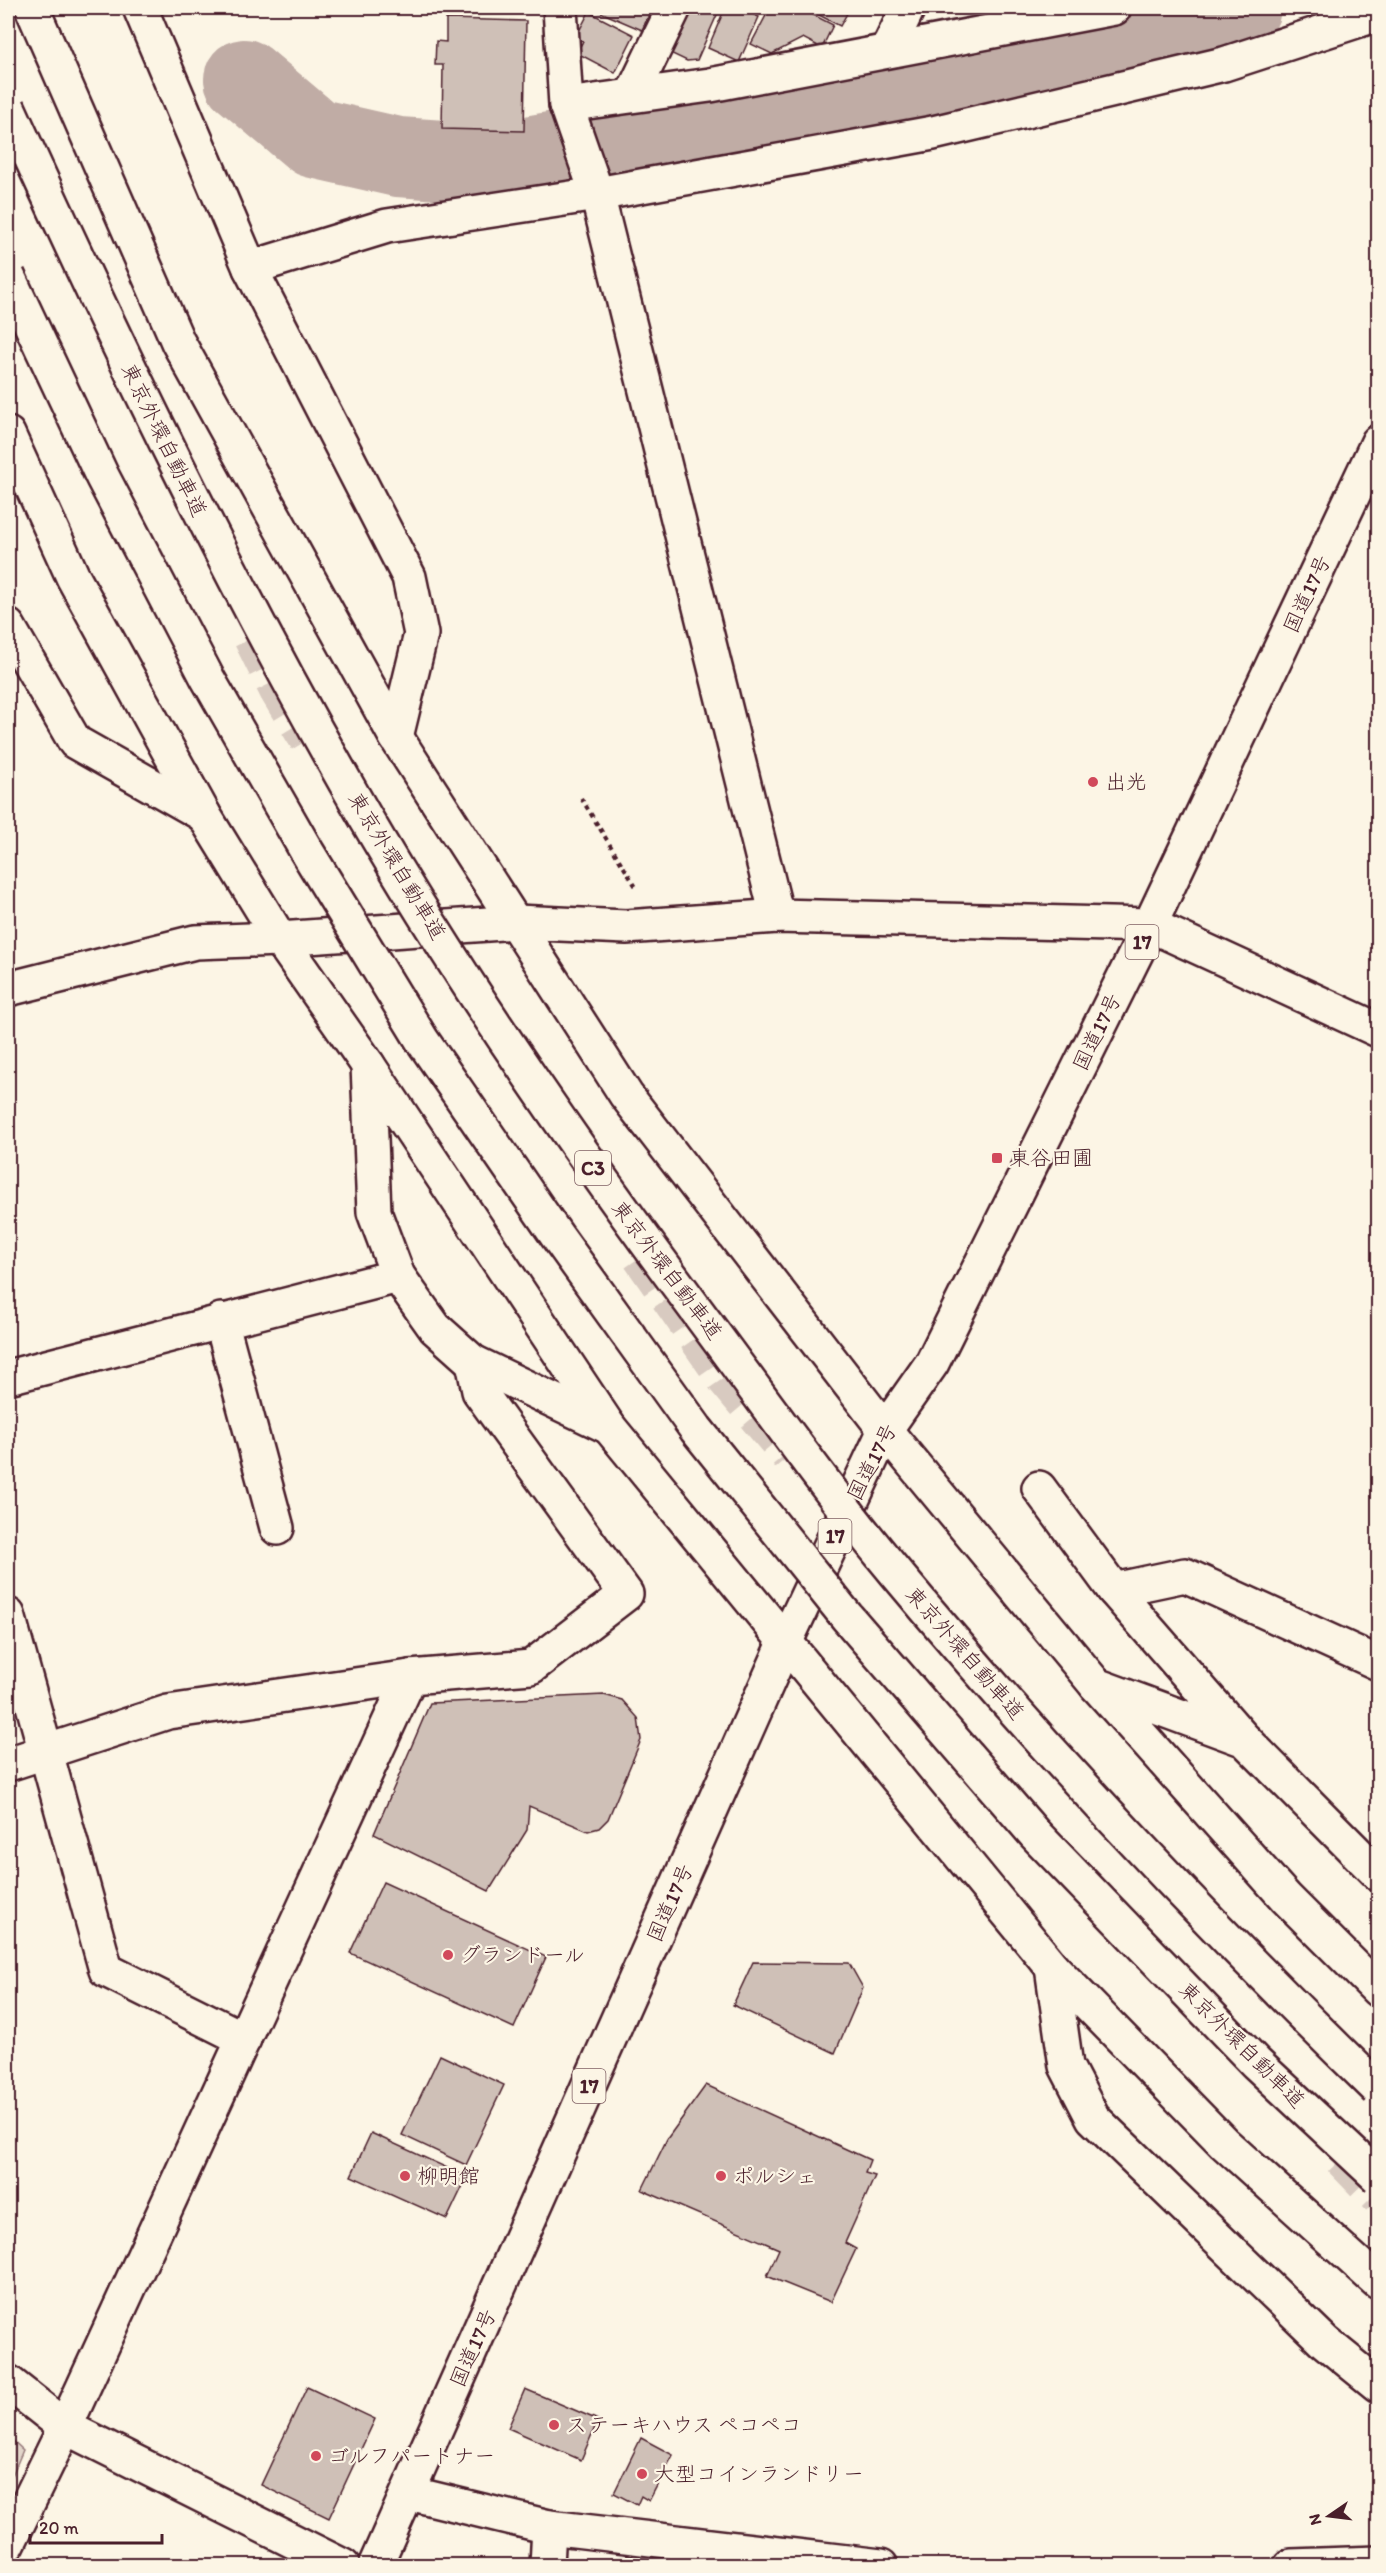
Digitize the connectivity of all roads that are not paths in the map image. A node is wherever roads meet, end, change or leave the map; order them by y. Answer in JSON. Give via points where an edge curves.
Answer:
{"nodes":[{"id":1,"x":32,"y":8,"type":"edge"},
{"id":2,"x":140,"y":8,"type":"edge"},
{"id":3,"x":560,"y":8,"type":"edge"},
{"id":4,"x":674,"y":8,"type":"edge"},
{"id":5,"x":908,"y":8,"type":"edge"},
{"id":6,"x":1114,"y":8,"type":"edge"},
{"id":7,"x":1378,"y":14,"type":"edge"},
{"id":8,"x":888,"y":49,"type":"junction"},
{"id":9,"x":632,"y":95,"type":"junction"},
{"id":10,"x":566,"y":105,"type":"junction"},
{"id":11,"x":8,"y":107,"type":"edge"},
{"id":12,"x":597,"y":194,"type":"junction"},
{"id":13,"x":250,"y":268,"type":"junction"},
{"id":14,"x":8,"y":276,"type":"edge"},
{"id":15,"x":8,"y":434,"type":"edge"},
{"id":16,"x":1378,"y":442,"type":"edge"},
{"id":17,"x":8,"y":626,"type":"edge"},
{"id":18,"x":396,"y":737,"type":"junction"},
{"id":19,"x":204,"y":815,"type":"junction"},
{"id":20,"x":777,"y":916,"type":"junction"},
{"id":21,"x":516,"y":922,"type":"junction"},
{"id":22,"x":1150,"y":925,"type":"junction"},
{"id":23,"x":280,"y":939,"type":"junction"},
{"id":24,"x":8,"y":989,"type":"edge"},
{"id":25,"x":1378,"y":1030,"type":"edge"},
{"id":26,"x":368,"y":1065,"type":"junction"},
{"id":27,"x":398,"y":1276,"type":"junction"},
{"id":28,"x":221,"y":1320,"type":"junction"},
{"id":29,"x":473,"y":1362,"type":"junction"},
{"id":30,"x":8,"y":1377,"type":"edge"},
{"id":31,"x":609,"y":1427,"type":"junction"},
{"id":32,"x":885,"y":1430,"type":"junction"},
{"id":33,"x":1039,"y":1488,"type":"dead end"},
{"id":34,"x":277,"y":1528,"type":"dead end"},
{"id":35,"x":1114,"y":1590,"type":"junction"},
{"id":36,"x":8,"y":1615,"type":"edge"},
{"id":37,"x":785,"y":1643,"type":"junction"},
{"id":38,"x":1378,"y":1663,"type":"edge"},
{"id":39,"x":410,"y":1677,"type":"junction"},
{"id":40,"x":1096,"y":1684,"type":"junction"},
{"id":41,"x":1245,"y":1740,"type":"junction"},
{"id":42,"x":45,"y":1752,"type":"junction"},
{"id":43,"x":8,"y":1764,"type":"edge"},
{"id":44,"x":1378,"y":1874,"type":"edge"},
{"id":45,"x":1052,"y":1967,"type":"junction"},
{"id":46,"x":1378,"y":1990,"type":"edge"},
{"id":47,"x":244,"y":2039,"type":"junction"},
{"id":48,"x":1378,"y":2089,"type":"edge"},
{"id":49,"x":1378,"y":2177,"type":"edge"},
{"id":50,"x":1378,"y":2282,"type":"edge"},
{"id":51,"x":8,"y":2382,"type":"edge"},
{"id":52,"x":1378,"y":2386,"type":"edge"},
{"id":53,"x":65,"y":2427,"type":"junction"},
{"id":54,"x":409,"y":2493,"type":"junction"},
{"id":55,"x":549,"y":2527,"type":"junction"},
{"id":56,"x":8,"y":2544,"type":"edge"},
{"id":57,"x":1378,"y":2564,"type":"edge"},
{"id":58,"x":343,"y":2565,"type":"edge"},
{"id":59,"x":375,"y":2565,"type":"edge"},
{"id":60,"x":547,"y":2565,"type":"edge"},
{"id":61,"x":881,"y":2565,"type":"edge"},
{"id":62,"x":1291,"y":2565,"type":"edge"}],
"edges":[{"from":1,"to":18,"type":"main road","via":[[178,342]]},
{"from":2,"to":13,"type":"main road"},
{"from":3,"to":10,"type":"main road"},
{"from":4,"to":9,"type":"main road"},
{"from":5,"to":8,"type":"main road"},
{"from":6,"to":8,"type":"main road"},
{"from":7,"to":12,"type":"main road","via":[[1224,64],[933,133]]},
{"from":8,"to":9,"type":"main road"},
{"from":9,"to":10,"type":"main road"},
{"from":10,"to":12,"type":"main road"},
{"from":11,"to":48,"type":"main road","name":"東京外環自動車道","number":"C3","bridge":true,"via":[[164,444],[270,646],[366,819],[478,999],[611,1195],[908,1587],[1079,1786]]},
{"from":12,"to":13,"type":"main road","via":[[387,226]]},
{"from":12,"to":20,"type":"main road"},
{"from":13,"to":18,"type":"main road","via":[[409,577],[421,634]]},
{"from":14,"to":49,"type":"main road","name":"東京外環自動車道","bridge":true,"via":[[102,476],[208,679],[306,850],[422,1040],[696,1429],[847,1617],[1034,1833],[1256,2063]]},
{"from":15,"to":19,"type":"main road","via":[[73,577]]},
{"from":16,"to":22,"type":"main road","name":"国道17号","number":"17"},
{"from":17,"to":19,"type":"main road","via":[[75,742]]},
{"from":18,"to":21,"type":"main road"},
{"from":19,"to":23,"type":"main road"},
{"from":20,"to":21,"type":"main road","via":[[626,927]]},
{"from":20,"to":22,"type":"main road"},
{"from":21,"to":23,"type":"main road"},
{"from":21,"to":32,"type":"main road","via":[[626,1095]]},
{"from":22,"to":25,"type":"main road"},
{"from":22,"to":32,"type":"main road","name":"国道17号","number":"17","via":[[932,1363]]},
{"from":23,"to":24,"type":"main road","via":[[195,942]]},
{"from":23,"to":26,"type":"main road"},
{"from":26,"to":27,"type":"main road","via":[[374,1212]]},
{"from":26,"to":31,"type":"main road"},
{"from":27,"to":28,"type":"main road"},
{"from":27,"to":29,"type":"main road","via":[[435,1328]]},
{"from":28,"to":30,"type":"main road"},
{"from":28,"to":34,"type":"main road"},
{"from":29,"to":31,"type":"main road"},
{"from":29,"to":39,"type":"main road","via":[[479,1391],[626,1594],[531,1667]]},
{"from":31,"to":37,"type":"main road"},
{"from":32,"to":37,"type":"main road","name":"国道17号","number":"17"},
{"from":32,"to":40,"type":"main road"},
{"from":33,"to":35,"type":"main road"},
{"from":35,"to":38,"type":"main road","via":[[1185,1575]]},
{"from":35,"to":41,"type":"main road"},
{"from":36,"to":42,"type":"main road"},
{"from":37,"to":45,"type":"main road"},
{"from":37,"to":54,"type":"main road","name":"国道17号","number":"17"},
{"from":39,"to":42,"type":"main road","via":[[168,1712]]},
{"from":39,"to":47,"type":"main road"},
{"from":40,"to":41,"type":"main road"},
{"from":40,"to":46,"type":"main road","via":[[1286,1898]]},
{"from":41,"to":44,"type":"main road"},
{"from":42,"to":43,"type":"main road"},
{"from":42,"to":47,"type":"main road","via":[[106,1970]]},
{"from":45,"to":50,"type":"main road","via":[[1224,2143]]},
{"from":45,"to":52,"type":"main road","via":[[1066,2066],[1093,2118],[1325,2342]]},
{"from":47,"to":53,"type":"main road"},
{"from":51,"to":53,"type":"main road"},
{"from":53,"to":56,"type":"main road"},
{"from":53,"to":58,"type":"main road"},
{"from":54,"to":55,"type":"main road"},
{"from":54,"to":59,"type":"main road","name":"国道17号","number":"17"},
{"from":55,"to":60,"type":"main road"},
{"from":55,"to":61,"type":"main road"},
{"from":57,"to":62,"type":"main road"}]}
